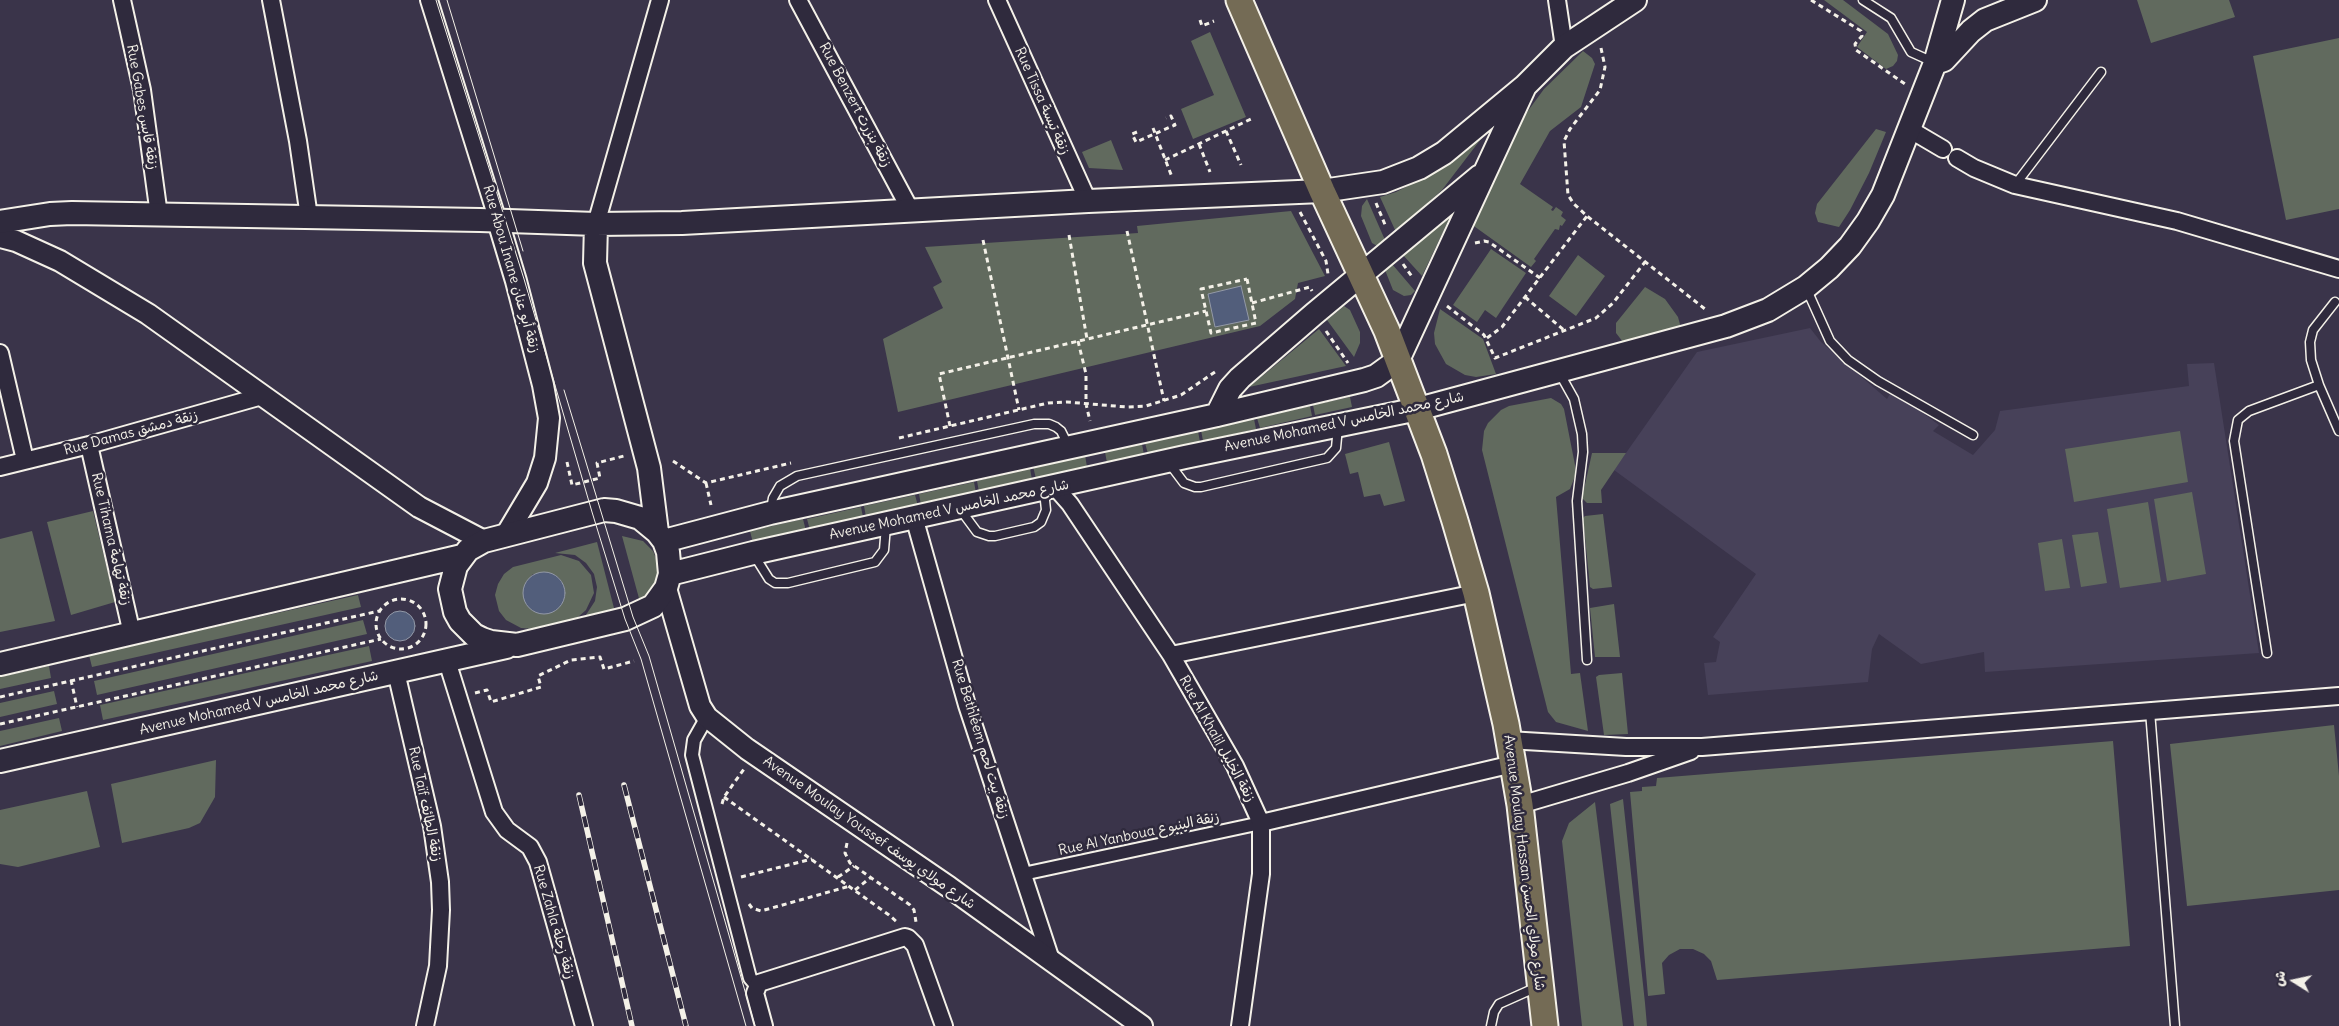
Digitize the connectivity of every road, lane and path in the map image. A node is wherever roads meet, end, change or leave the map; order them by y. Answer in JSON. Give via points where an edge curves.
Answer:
{"nodes":[{"id":1,"x":122,"y":0,"type":"edge"},
{"id":2,"x":270,"y":0,"type":"edge"},
{"id":3,"x":428,"y":0,"type":"edge"},
{"id":4,"x":660,"y":0,"type":"edge"},
{"id":5,"x":798,"y":0,"type":"edge"},
{"id":6,"x":997,"y":0,"type":"edge"},
{"id":7,"x":1238,"y":0,"type":"edge"},
{"id":8,"x":1557,"y":0,"type":"edge"},
{"id":9,"x":1635,"y":0,"type":"edge"},
{"id":10,"x":1811,"y":0,"type":"edge"},
{"id":11,"x":1863,"y":0,"type":"edge"},
{"id":12,"x":1953,"y":0,"type":"edge"},
{"id":13,"x":2035,"y":0,"type":"edge"},
{"id":14,"x":1200,"y":20,"type":"dead end"},
{"id":15,"x":1214,"y":20,"type":"dead end"},
{"id":16,"x":1595,"y":26,"type":"junction"},
{"id":17,"x":1564,"y":47,"type":"junction"},
{"id":18,"x":1935,"y":63,"type":"junction"},
{"id":19,"x":2101,"y":72,"type":"dead end"},
{"id":20,"x":1525,"y":86,"type":"junction"},
{"id":21,"x":1925,"y":90,"type":"junction"},
{"id":22,"x":1166,"y":118,"type":"dead end"},
{"id":23,"x":1252,"y":119,"type":"dead end"},
{"id":24,"x":1153,"y":128,"type":"dead end"},
{"id":25,"x":1909,"y":129,"type":"junction"},
{"id":26,"x":1137,"y":132,"type":"dead end"},
{"id":27,"x":1226,"y":132,"type":"junction"},
{"id":28,"x":1155,"y":134,"type":"junction"},
{"id":29,"x":1199,"y":144,"type":"junction"},
{"id":30,"x":1166,"y":160,"type":"junction"},
{"id":31,"x":1241,"y":165,"type":"dead end"},
{"id":32,"x":1210,"y":172,"type":"dead end"},
{"id":33,"x":1485,"y":172,"type":"junction"},
{"id":34,"x":1172,"y":177,"type":"dead end"},
{"id":35,"x":2015,"y":185,"type":"junction"},
{"id":36,"x":1322,"y":191,"type":"junction"},
{"id":37,"x":1375,"y":200,"type":"dead end"},
{"id":38,"x":1088,"y":201,"type":"junction"},
{"id":39,"x":1298,"y":210,"type":"dead end"},
{"id":40,"x":911,"y":211,"type":"junction"},
{"id":41,"x":159,"y":215,"type":"junction"},
{"id":42,"x":1587,"y":216,"type":"junction"},
{"id":43,"x":309,"y":217,"type":"junction"},
{"id":44,"x":498,"y":221,"type":"junction"},
{"id":45,"x":0,"y":222,"type":"edge"},
{"id":46,"x":596,"y":224,"type":"junction"},
{"id":47,"x":1127,"y":231,"type":"dead end"},
{"id":48,"x":1388,"y":231,"type":"dead end"},
{"id":49,"x":1069,"y":234,"type":"dead end"},
{"id":50,"x":0,"y":237,"type":"edge"},
{"id":51,"x":983,"y":240,"type":"dead end"},
{"id":52,"x":1471,"y":246,"type":"dead end"},
{"id":53,"x":1400,"y":260,"type":"dead end"},
{"id":54,"x":1645,"y":262,"type":"junction"},
{"id":55,"x":2339,"y":269,"type":"edge"},
{"id":56,"x":1362,"y":274,"type":"junction"},
{"id":57,"x":1328,"y":276,"type":"dead end"},
{"id":58,"x":1540,"y":278,"type":"junction"},
{"id":59,"x":1418,"y":284,"type":"dead end"},
{"id":60,"x":1806,"y":287,"type":"junction"},
{"id":61,"x":1320,"y":289,"type":"dead end"},
{"id":62,"x":1313,"y":294,"type":"junction"},
{"id":63,"x":1309,"y":297,"type":"dead end"},
{"id":64,"x":1525,"y":297,"type":"junction"},
{"id":65,"x":1450,"y":298,"type":"dead end"},
{"id":66,"x":2335,"y":302,"type":"dead end"},
{"id":67,"x":1252,"y":303,"type":"junction"},
{"id":68,"x":1206,"y":311,"type":"junction"},
{"id":69,"x":1148,"y":325,"type":"junction"},
{"id":70,"x":1323,"y":326,"type":"dead end"},
{"id":71,"x":1726,"y":326,"type":"junction"},
{"id":72,"x":1565,"y":331,"type":"junction"},
{"id":73,"x":1487,"y":338,"type":"junction"},
{"id":74,"x":1087,"y":339,"type":"junction"},
{"id":75,"x":1078,"y":341,"type":"junction"},
{"id":76,"x":0,"y":353,"type":"edge"},
{"id":77,"x":1008,"y":358,"type":"junction"},
{"id":78,"x":1398,"y":360,"type":"junction"},
{"id":79,"x":1348,"y":363,"type":"dead end"},
{"id":80,"x":1219,"y":369,"type":"dead end"},
{"id":81,"x":1558,"y":370,"type":"junction"},
{"id":82,"x":2319,"y":385,"type":"junction"},
{"id":83,"x":262,"y":396,"type":"junction"},
{"id":84,"x":1164,"y":401,"type":"junction"},
{"id":85,"x":1086,"y":404,"type":"junction"},
{"id":86,"x":1418,"y":409,"type":"junction"},
{"id":87,"x":1019,"y":410,"type":"junction"},
{"id":88,"x":1217,"y":415,"type":"junction"},
{"id":89,"x":1091,"y":424,"type":"dead end"},
{"id":90,"x":950,"y":426,"type":"junction"},
{"id":91,"x":1338,"y":426,"type":"junction"},
{"id":92,"x":2339,"y":431,"type":"edge"},
{"id":93,"x":1973,"y":435,"type":"dead end"},
{"id":94,"x":894,"y":439,"type":"dead end"},
{"id":95,"x":89,"y":445,"type":"junction"},
{"id":96,"x":1068,"y":447,"type":"junction"},
{"id":97,"x":629,"y":455,"type":"dead end"},
{"id":98,"x":25,"y":460,"type":"junction"},
{"id":99,"x":673,"y":461,"type":"dead end"},
{"id":100,"x":800,"y":461,"type":"dead end"},
{"id":101,"x":1168,"y":461,"type":"junction"},
{"id":102,"x":567,"y":462,"type":"dead end"},
{"id":103,"x":0,"y":466,"type":"edge"},
{"id":104,"x":706,"y":483,"type":"junction"},
{"id":105,"x":1050,"y":488,"type":"junction"},
{"id":106,"x":711,"y":506,"type":"dead end"},
{"id":107,"x":959,"y":507,"type":"junction"},
{"id":108,"x":770,"y":513,"type":"junction"},
{"id":109,"x":914,"y":517,"type":"junction"},
{"id":110,"x":886,"y":523,"type":"junction"},
{"id":111,"x":506,"y":535,"type":"junction"},
{"id":112,"x":661,"y":536,"type":"junction"},
{"id":113,"x":484,"y":541,"type":"junction"},
{"id":114,"x":753,"y":553,"type":"junction"},
{"id":115,"x":462,"y":556,"type":"junction"},
{"id":116,"x":668,"y":581,"type":"junction"},
{"id":117,"x":1476,"y":593,"type":"junction"},
{"id":118,"x":379,"y":612,"type":"junction"},
{"id":119,"x":132,"y":634,"type":"junction"},
{"id":120,"x":381,"y":639,"type":"junction"},
{"id":121,"x":517,"y":645,"type":"junction"},
{"id":122,"x":2267,"y":653,"type":"dead end"},
{"id":123,"x":1171,"y":655,"type":"junction"},
{"id":124,"x":447,"y":660,"type":"junction"},
{"id":125,"x":1587,"y":660,"type":"dead end"},
{"id":126,"x":634,"y":661,"type":"dead end"},
{"id":127,"x":0,"y":664,"type":"edge"},
{"id":128,"x":396,"y":672,"type":"junction"},
{"id":129,"x":71,"y":680,"type":"junction"},
{"id":130,"x":472,"y":694,"type":"dead end"},
{"id":131,"x":0,"y":696,"type":"edge"},
{"id":132,"x":2339,"y":696,"type":"edge"},
{"id":133,"x":77,"y":707,"type":"junction"},
{"id":134,"x":2150,"y":711,"type":"junction"},
{"id":135,"x":707,"y":718,"type":"junction"},
{"id":136,"x":0,"y":724,"type":"edge"},
{"id":137,"x":1508,"y":740,"type":"junction"},
{"id":138,"x":1702,"y":747,"type":"junction"},
{"id":139,"x":0,"y":761,"type":"edge"},
{"id":140,"x":1512,"y":764,"type":"junction"},
{"id":141,"x":744,"y":769,"type":"dead end"},
{"id":142,"x":724,"y":797,"type":"junction"},
{"id":143,"x":1520,"y":805,"type":"junction"},
{"id":144,"x":722,"y":808,"type":"dead end"},
{"id":145,"x":1262,"y":822,"type":"junction"},
{"id":146,"x":847,"y":843,"type":"dead end"},
{"id":147,"x":812,"y":859,"type":"junction"},
{"id":148,"x":854,"y":866,"type":"junction"},
{"id":149,"x":738,"y":868,"type":"dead end"},
{"id":150,"x":1023,"y":874,"type":"junction"},
{"id":151,"x":741,"y":877,"type":"junction"},
{"id":152,"x":837,"y":877,"type":"junction"},
{"id":153,"x":870,"y":878,"type":"junction"},
{"id":154,"x":743,"y":886,"type":"dead end"},
{"id":155,"x":850,"y":886,"type":"junction"},
{"id":156,"x":855,"y":890,"type":"junction"},
{"id":157,"x":746,"y":895,"type":"dead end"},
{"id":158,"x":910,"y":941,"type":"junction"},
{"id":159,"x":1051,"y":960,"type":"junction"},
{"id":160,"x":756,"y":985,"type":"junction"},
{"id":161,"x":1541,"y":985,"type":"junction"},
{"id":162,"x":425,"y":1026,"type":"edge"},
{"id":163,"x":584,"y":1026,"type":"edge"},
{"id":164,"x":764,"y":1026,"type":"edge"},
{"id":165,"x":944,"y":1026,"type":"edge"},
{"id":166,"x":1142,"y":1026,"type":"edge"},
{"id":167,"x":1240,"y":1026,"type":"edge"},
{"id":168,"x":1491,"y":1026,"type":"edge"},
{"id":169,"x":1545,"y":1026,"type":"edge"},
{"id":170,"x":2175,"y":1026,"type":"edge"}],
"edges":[{"from":1,"to":41,"type":"street","name":"Rue Gabes زنقة قابس","via":[[142,90]]},
{"from":2,"to":43,"type":"street","via":[[298,141]]},
{"from":3,"to":44,"type":"street","name":"Rue Abou Inane زنقة أبو عنان"},
{"from":4,"to":46,"type":"street"},
{"from":5,"to":40,"type":"street","name":"Rue Benzert زنقة بنزرت"},
{"from":6,"to":38,"type":"street","name":"Rue Tissa زنقة تيسة"},
{"from":7,"to":36,"type":"main road","name":"Avenue Moulay Hassan شارع مولاي الحسن"},
{"from":8,"to":17,"type":"street"},
{"from":9,"to":16,"type":"main road"},
{"from":10,"to":21,"type":"path","via":[[1861,31],[1856,50],[1901,82]]},
{"from":11,"to":18,"type":"lane","via":[[1891,18],[1911,52]]},
{"from":12,"to":18,"type":"main road","name":"Avenue Mohamed V شارع محمد الخامس"},
{"from":13,"to":18,"type":"main road","via":[[1985,20],[1970,31],[1944,60]]},
{"from":14,"to":15,"type":"path","via":[[1202,26]]},
{"from":16,"to":17,"type":"main road"},
{"from":16,"to":42,"type":"path","via":[[1603,55],[1604,79],[1600,90],[1566,135],[1564,148],[1568,195]]},
{"from":17,"to":20,"type":"main road"},
{"from":18,"to":21,"type":"main road","name":"Avenue Mohamed V شارع محمد الخامس"},
{"from":19,"to":35,"type":"lane"},
{"from":20,"to":33,"type":"main road"},
{"from":20,"to":36,"type":"main road","via":[[1444,153],[1419,168],[1383,182]]},
{"from":21,"to":25,"type":"main road","name":"Avenue Mohamed V شارع محمد الخامس"},
{"from":22,"to":28,"type":"path","via":[[1171,116],[1175,125]]},
{"from":23,"to":27,"type":"path"},
{"from":24,"to":28,"type":"path"},
{"from":25,"to":35,"type":"street","via":[[1974,168]]},
{"from":25,"to":60,"type":"main road","name":"Avenue Mohamed V شارع محمد الخامس","via":[[1883,195],[1868,221],[1850,246]]},
{"from":26,"to":28,"type":"path","via":[[1132,134],[1136,142]]},
{"from":27,"to":29,"type":"path"},
{"from":27,"to":31,"type":"path"},
{"from":28,"to":30,"type":"path"},
{"from":29,"to":30,"type":"path"},
{"from":29,"to":32,"type":"path"},
{"from":30,"to":34,"type":"path"},
{"from":33,"to":56,"type":"main road"},
{"from":33,"to":78,"type":"main road"},
{"from":35,"to":55,"type":"street","via":[[2177,221]]},
{"from":36,"to":38,"type":"main road"},
{"from":36,"to":56,"type":"main road","name":"Avenue Moulay Hassan شارع مولاي الحسن"},
{"from":37,"to":48,"type":"path"},
{"from":38,"to":40,"type":"main road"},
{"from":39,"to":57,"type":"path","via":[[1326,261]]},
{"from":40,"to":46,"type":"main road"},
{"from":41,"to":43,"type":"main road"},
{"from":41,"to":45,"type":"main road","via":[[50,214]]},
{"from":42,"to":54,"type":"path"},
{"from":42,"to":58,"type":"path"},
{"from":43,"to":44,"type":"main road"},
{"from":44,"to":46,"type":"main road"},
{"from":44,"to":111,"type":"street","name":"Rue Abou Inane زنقة أبو عنان","via":[[516,280],[549,418],[546,458],[537,483]]},
{"from":46,"to":112,"type":"main road","via":[[595,263],[648,468]]},
{"from":47,"to":69,"type":"path"},
{"from":49,"to":74,"type":"path"},
{"from":50,"to":83,"type":"street","via":[[60,262],[148,314]]},
{"from":51,"to":77,"type":"path"},
{"from":52,"to":58,"type":"path","via":[[1489,242]]},
{"from":53,"to":59,"type":"path"},
{"from":54,"to":71,"type":"path"},
{"from":54,"to":72,"type":"path","via":[[1604,312]]},
{"from":56,"to":78,"type":"main road","name":"Avenue Moulay Hassan شارع مولاي الحسن"},
{"from":56,"to":88,"type":"main road","via":[[1240,378],[1230,389]]},
{"from":58,"to":64,"type":"path"},
{"from":60,"to":71,"type":"main road","name":"Avenue Mohamed V شارع محمد الخامس","via":[[1768,310]]},
{"from":60,"to":93,"type":"lane","via":[[1830,341],[1842,355],[1878,381]]},
{"from":61,"to":62,"type":"path"},
{"from":62,"to":63,"type":"path"},
{"from":62,"to":67,"type":"path","via":[[1310,287]]},
{"from":64,"to":72,"type":"path"},
{"from":64,"to":73,"type":"path","via":[[1502,326]]},
{"from":65,"to":73,"type":"path","via":[[1447,307]]},
{"from":66,"to":82,"type":"lane","via":[[2313,330],[2310,342],[2311,360]]},
{"from":67,"to":68,"type":"path","via":[[1256,323],[1211,333]]},
{"from":67,"to":68,"type":"path","via":[[1247,278],[1202,289]]},
{"from":68,"to":69,"type":"path"},
{"from":69,"to":74,"type":"path"},
{"from":69,"to":84,"type":"path"},
{"from":70,"to":79,"type":"path"},
{"from":71,"to":81,"type":"main road","name":"Avenue Mohamed V شارع محمد الخامس"},
{"from":72,"to":73,"type":"path","via":[[1495,358]]},
{"from":74,"to":75,"type":"path"},
{"from":75,"to":77,"type":"path"},
{"from":75,"to":85,"type":"path","via":[[1086,374]]},
{"from":76,"to":98,"type":"street"},
{"from":77,"to":87,"type":"path"},
{"from":77,"to":90,"type":"path","via":[[939,374]]},
{"from":78,"to":86,"type":"main road","name":"Avenue Moulay Hassan شارع مولاي الحسن"},
{"from":78,"to":88,"type":"main road","via":[[1376,376],[1364,380]]},
{"from":80,"to":84,"type":"path","via":[[1197,386]]},
{"from":81,"to":86,"type":"main road","name":"Avenue Mohamed V شارع محمد الخامس"},
{"from":81,"to":125,"type":"lane","via":[[1574,399],[1582,434],[1577,501]]},
{"from":82,"to":92,"type":"lane"},
{"from":82,"to":122,"type":"lane","via":[[2249,411],[2238,420],[2234,441]]},
{"from":83,"to":95,"type":"street","name":"Rue Damas زنقة دمشق"},
{"from":83,"to":113,"type":"street","via":[[419,507]]},
{"from":84,"to":85,"type":"path","via":[[1127,408]]},
{"from":85,"to":87,"type":"path","via":[[1058,402]]},
{"from":85,"to":89,"type":"path"},
{"from":86,"to":91,"type":"main road","name":"Avenue Mohamed V شارع محمد الخامس"},
{"from":86,"to":117,"type":"main road","name":"Avenue Moulay Hassan شارع مولاي الحسن"},
{"from":87,"to":90,"type":"path"},
{"from":88,"to":96,"type":"main road"},
{"from":90,"to":94,"type":"path"},
{"from":91,"to":101,"type":"main road","name":"Avenue Mohamed V شارع محمد الخامس"},
{"from":91,"to":101,"type":"lane","via":[[1336,448],[1327,458],[1201,487],[1184,483]]},
{"from":95,"to":98,"type":"street","name":"Rue Damas زنقة دمشق"},
{"from":95,"to":119,"type":"street","name":"Rue Tihama زنقة تهامة"},
{"from":96,"to":108,"type":"main road"},
{"from":96,"to":108,"type":"lane","via":[[1056,427],[1034,424],[806,474],[790,478],[780,486]]},
{"from":97,"to":102,"type":"path","via":[[597,463],[600,478],[572,485]]},
{"from":98,"to":103,"type":"street","name":"Rue Damas زنقة دمشق"},
{"from":99,"to":104,"type":"path"},
{"from":100,"to":104,"type":"path"},
{"from":101,"to":105,"type":"main road","name":"Avenue Mohamed V شارع محمد الخامس"},
{"from":104,"to":106,"type":"path"},
{"from":105,"to":107,"type":"main road","name":"Avenue Mohamed V شارع محمد الخامس"},
{"from":105,"to":107,"type":"lane","via":[[1041,522],[1034,527],[995,536],[977,532]]},
{"from":105,"to":123,"type":"street","name":"Rue Al Khalil زنقة الخليل","via":[[1070,504]]},
{"from":107,"to":109,"type":"main road","name":"Avenue Mohamed V شارع محمد الخامس"},
{"from":108,"to":112,"type":"main road"},
{"from":109,"to":110,"type":"main road","name":"Avenue Mohamed V شارع محمد الخامس"},
{"from":109,"to":150,"type":"street","name":"Rue Bethléem زنقة بيت لحم","via":[[967,705]]},
{"from":110,"to":114,"type":"main road","name":"Avenue Mohamed V شارع محمد الخامس"},
{"from":110,"to":114,"type":"lane","via":[[884,550],[875,562],[788,583],[769,579]]},
{"from":111,"to":112,"type":"main road","via":[[604,510],[640,518]]},
{"from":111,"to":113,"type":"main road"},
{"from":112,"to":116,"type":"main road","via":[[669,557]]},
{"from":113,"to":115,"type":"main road"},
{"from":114,"to":116,"type":"main road","name":"Avenue Mohamed V شارع محمد الخامس"},
{"from":115,"to":119,"type":"main road"},
{"from":115,"to":121,"type":"main road","via":[[450,588],[460,621],[482,639]]},
{"from":116,"to":121,"type":"main road","name":"Avenue Mohamed V شارع محمد الخامس","via":[[653,606],[633,617]]},
{"from":116,"to":135,"type":"street","name":"Avenue Moulay Youssef شارع مولاي يوسف","via":[[700,706]]},
{"from":117,"to":123,"type":"street"},
{"from":117,"to":137,"type":"main road","name":"Avenue Moulay Hassan شارع مولاي الحسن"},
{"from":118,"to":120,"type":"path","via":[[376,628]]},
{"from":118,"to":120,"type":"path","via":[[392,600],[407,599],[420,608],[426,622],[422,637],[410,647],[391,647]]},
{"from":118,"to":129,"type":"path"},
{"from":119,"to":127,"type":"main road"},
{"from":120,"to":133,"type":"path"},
{"from":121,"to":124,"type":"main road","name":"Avenue Mohamed V شارع محمد الخامس"},
{"from":123,"to":145,"type":"street","name":"Rue Al Khalil زنقة الخليل","via":[[1235,766]]},
{"from":124,"to":128,"type":"main road","name":"Avenue Mohamed V شارع محمد الخامس"},
{"from":124,"to":163,"type":"street","name":"Rue Zahla زنقة زحلة","via":[[494,812],[507,830],[530,847],[538,862]]},
{"from":126,"to":130,"type":"path","via":[[604,670],[600,657],[570,660],[538,676],[541,687],[490,702],[487,690]]},
{"from":128,"to":139,"type":"main road","name":"Avenue Mohamed V شارع محمد الخامس"},
{"from":128,"to":162,"type":"street","name":"Rue Taïf زنقة الطائف","via":[[432,826],[440,882],[438,966]]},
{"from":129,"to":131,"type":"path"},
{"from":129,"to":133,"type":"path"},
{"from":132,"to":134,"type":"street"},
{"from":133,"to":136,"type":"path"},
{"from":134,"to":138,"type":"street"},
{"from":134,"to":170,"type":"lane"},
{"from":135,"to":159,"type":"street","name":"Avenue Moulay Youssef شارع مولاي يوسف"},
{"from":135,"to":160,"type":"street","via":[[694,740],[692,755],[750,978]]},
{"from":137,"to":138,"type":"street","via":[[1626,747]]},
{"from":137,"to":140,"type":"main road","name":"Avenue Moulay Hassan شارع مولاي الحسن"},
{"from":138,"to":143,"type":"street"},
{"from":140,"to":143,"type":"main road","name":"Avenue Moulay Hassan شارع مولاي الحسن"},
{"from":140,"to":145,"type":"street"},
{"from":141,"to":142,"type":"path"},
{"from":142,"to":144,"type":"path"},
{"from":142,"to":147,"type":"path"},
{"from":143,"to":161,"type":"main road","name":"Avenue Moulay Hassan شارع مولاي الحسن"},
{"from":145,"to":150,"type":"street","name":"Rue Al Yanboua زنقة الينبوع"},
{"from":145,"to":167,"type":"street","name":"Rue Al Khalil زنقة الخليل","via":[[1261,874]]},
{"from":146,"to":148,"type":"path","via":[[846,858]]},
{"from":147,"to":151,"type":"path"},
{"from":147,"to":152,"type":"path"},
{"from":148,"to":152,"type":"path"},
{"from":148,"to":153,"type":"path"},
{"from":149,"to":151,"type":"path"},
{"from":150,"to":159,"type":"street","name":"Rue Bethléem زنقة بيت لحم"},
{"from":151,"to":154,"type":"path"},
{"from":152,"to":155,"type":"path"},
{"from":153,"to":156,"type":"path"},
{"from":153,"to":158,"type":"path","via":[[914,910]]},
{"from":155,"to":156,"type":"path"},
{"from":155,"to":157,"type":"path","via":[[761,911],[752,908]]},
{"from":156,"to":158,"type":"path","via":[[890,914]]},
{"from":158,"to":160,"type":"street"},
{"from":158,"to":165,"type":"street"},
{"from":159,"to":166,"type":"street","name":"Avenue Moulay Youssef شارع مولاي يوسف"},
{"from":160,"to":164,"type":"street","via":[[755,993]]},
{"from":161,"to":168,"type":"lane","via":[[1499,1004]]},
{"from":161,"to":169,"type":"main road","name":"Avenue Moulay Hassan شارع مولاي الحسن"}]}
